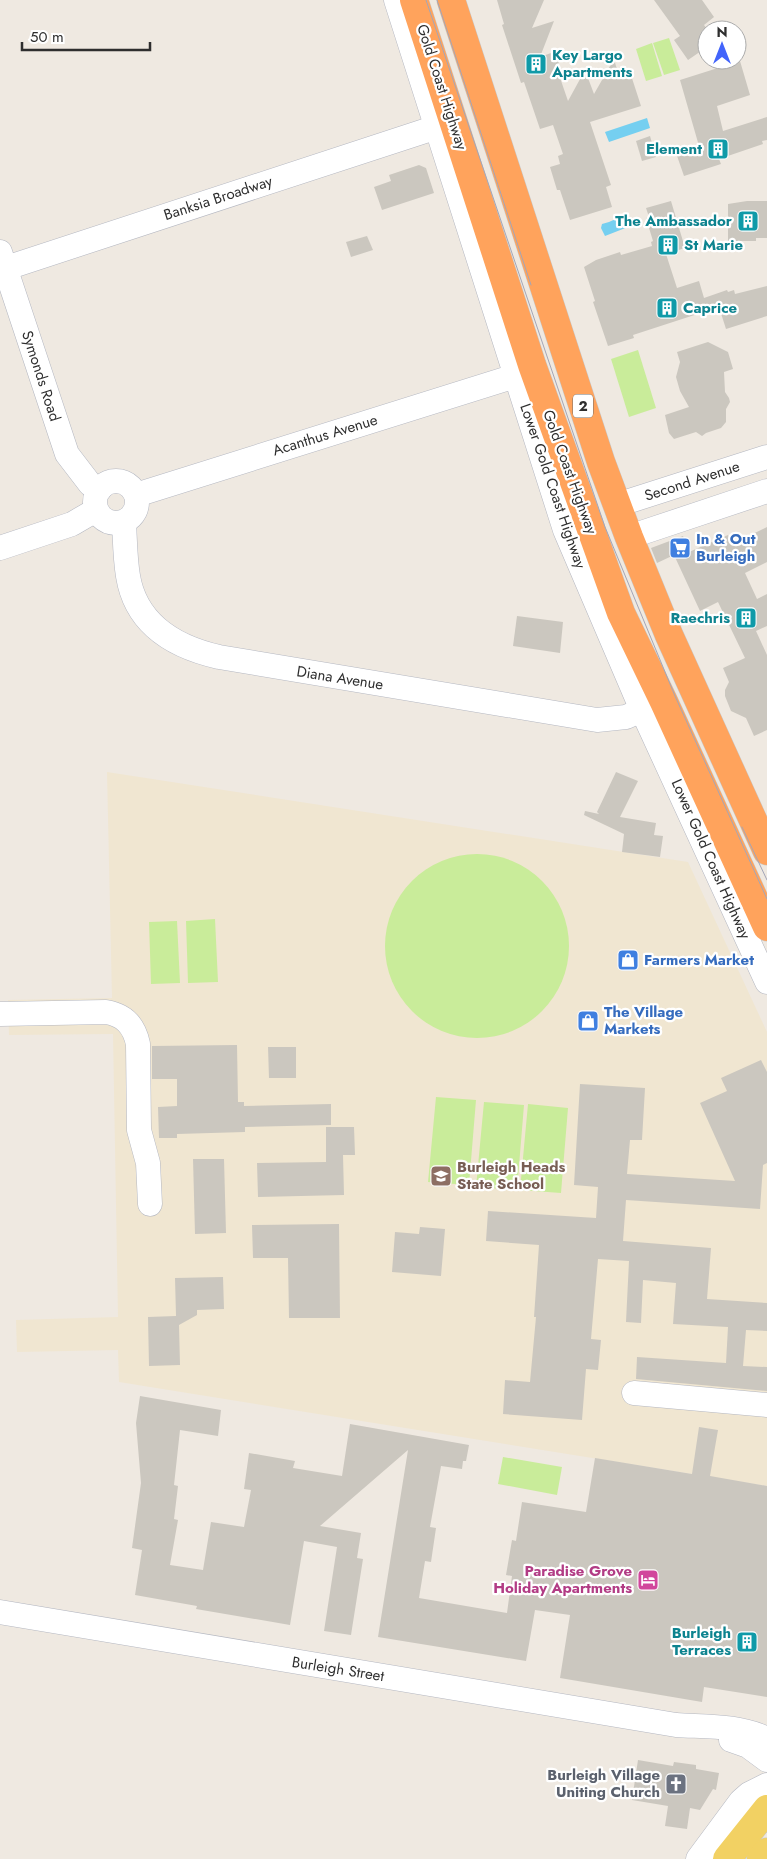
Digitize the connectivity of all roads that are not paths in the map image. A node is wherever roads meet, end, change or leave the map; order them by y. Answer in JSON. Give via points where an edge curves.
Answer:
{"nodes":[{"id":1,"x":396,"y":0,"type":"edge"},
{"id":2,"x":414,"y":0,"type":"edge"},
{"id":3,"x":451,"y":0,"type":"edge"},
{"id":4,"x":436,"y":127,"type":"junction"},
{"id":5,"x":2,"y":263,"type":"edge"},
{"id":6,"x":515,"y":376,"type":"junction"},
{"id":7,"x":767,"y":457,"type":"edge"},
{"id":8,"x":767,"y":491,"type":"edge"},
{"id":9,"x":649,"y":494,"type":"junction"},
{"id":10,"x":136,"y":495,"type":"junction"},
{"id":11,"x":98,"y":499,"type":"junction"},
{"id":12,"x":617,"y":505,"type":"junction"},
{"id":13,"x":124,"y":522,"type":"junction"},
{"id":14,"x":661,"y":526,"type":"junction"},
{"id":15,"x":629,"y":537,"type":"junction"},
{"id":16,"x":0,"y":548,"type":"edge"},
{"id":17,"x":642,"y":710,"type":"junction"},
{"id":18,"x":767,"y":851,"type":"edge"},
{"id":19,"x":767,"y":927,"type":"edge"},
{"id":20,"x":767,"y":982,"type":"edge"},
{"id":21,"x":0,"y":1014,"type":"edge"},
{"id":22,"x":150,"y":1204,"type":"dead end"},
{"id":23,"x":634,"y":1393,"type":"dead end"},
{"id":24,"x":767,"y":1405,"type":"edge"},
{"id":25,"x":0,"y":1612,"type":"edge"},
{"id":26,"x":676,"y":1725,"type":"junction"},
{"id":27,"x":730,"y":1728,"type":"junction"},
{"id":28,"x":767,"y":1732,"type":"edge"},
{"id":29,"x":767,"y":1739,"type":"edge"},
{"id":30,"x":767,"y":1760,"type":"edge"},
{"id":31,"x":767,"y":1785,"type":"edge"},
{"id":32,"x":767,"y":1809,"type":"edge"},
{"id":33,"x":767,"y":1852,"type":"edge"},
{"id":34,"x":698,"y":1859,"type":"edge"},
{"id":35,"x":727,"y":1859,"type":"edge"},
{"id":36,"x":761,"y":1859,"type":"edge"}],
"edges":[{"from":1,"to":4,"type":"street","name":"Lower Gold Coast Highway"},
{"from":2,"to":19,"type":"highway","name":"Gold Coast Highway","number":"2","via":[[532,365],[621,613]]},
{"from":3,"to":12,"type":"highway","number":"2"},
{"from":4,"to":5,"type":"street","name":"Banksia Broadway"},
{"from":4,"to":6,"type":"street","name":"Lower Gold Coast Highway"},
{"from":5,"to":11,"type":"street","name":"Symonds Road","via":[[67,454]]},
{"from":6,"to":10,"type":"street","name":"Acanthus Avenue"},
{"from":6,"to":17,"type":"street","name":"Lower Gold Coast Highway","via":[[565,530]]},
{"from":7,"to":9,"type":"street","name":"Second Avenue"},
{"from":8,"to":14,"type":"street"},
{"from":9,"to":12,"type":"street","name":"Second Avenue"},
{"from":9,"to":14,"type":"street"},
{"from":10,"to":11,"type":"street","via":[[132,488],[119,481],[105,484]]},
{"from":10,"to":13,"type":"street","via":[[134,514]]},
{"from":11,"to":13,"type":"street","via":[[104,520],[117,524]]},
{"from":11,"to":16,"type":"street","via":[[72,524]]},
{"from":12,"to":15,"type":"highway","number":"2"},
{"from":13,"to":17,"type":"street","name":"Diana Avenue","via":[[128,577],[142,612],[162,634],[196,652],[597,720]]},
{"from":14,"to":15,"type":"street"},
{"from":15,"to":18,"type":"highway","number":"2","via":[[673,644]]},
{"from":17,"to":20,"type":"street","name":"Lower Gold Coast Highway"},
{"from":21,"to":22,"type":"street","via":[[106,1012],[116,1014],[132,1026],[138,1044],[139,1130],[148,1163]]},
{"from":23,"to":24,"type":"street"},
{"from":25,"to":26,"type":"street","name":"Burleigh Street"},
{"from":26,"to":27,"type":"street","name":"Burleigh Street"},
{"from":26,"to":30,"type":"street","name":"Burleigh Street","via":[[744,1744]]},
{"from":27,"to":28,"type":"street"},
{"from":27,"to":29,"type":"street","name":"Burleigh Street"},
{"from":31,"to":34,"type":"street","via":[[741,1801]]},
{"from":32,"to":35,"type":"main road"},
{"from":33,"to":36,"type":"main road"}]}
